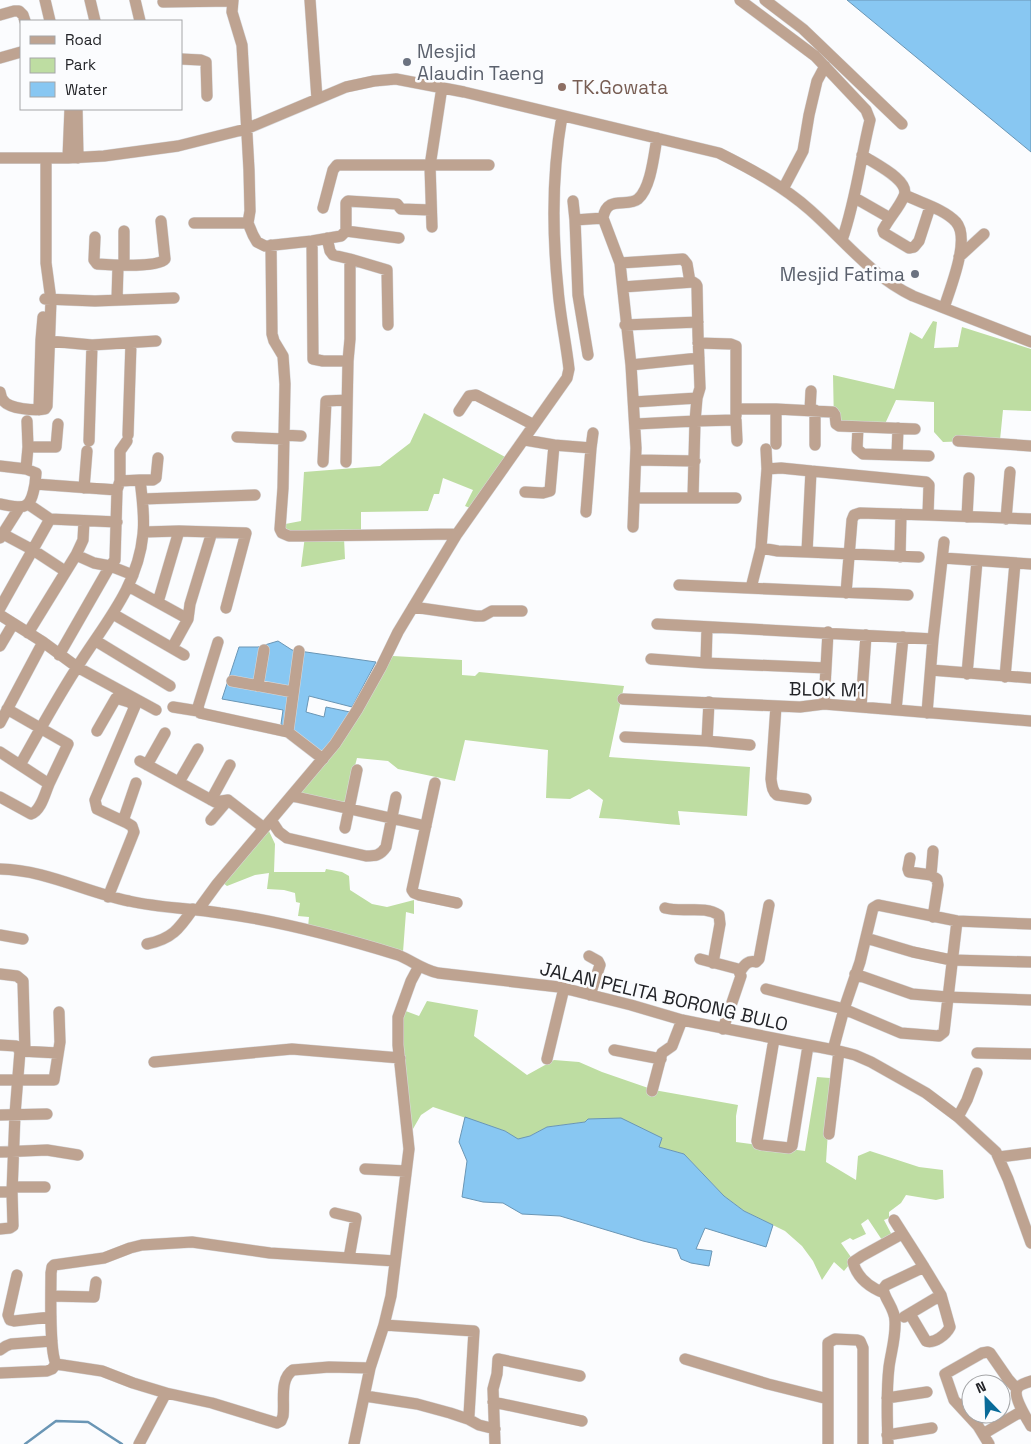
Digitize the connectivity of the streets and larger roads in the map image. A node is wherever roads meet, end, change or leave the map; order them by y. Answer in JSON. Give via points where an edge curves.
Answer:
{"nodes":[{"id":1,"x":45,"y":0,"type":"edge"},
{"id":2,"x":90,"y":0,"type":"edge"},
{"id":3,"x":135,"y":0,"type":"edge"},
{"id":4,"x":310,"y":0,"type":"edge"},
{"id":5,"x":740,"y":0,"type":"edge"},
{"id":6,"x":765,"y":0,"type":"edge"},
{"id":7,"x":233,"y":1,"type":"edge"},
{"id":8,"x":163,"y":2,"type":"dead end"},
{"id":9,"x":0,"y":15,"type":"edge"},
{"id":10,"x":24,"y":20,"type":"edge"},
{"id":11,"x":50,"y":20,"type":"edge"},
{"id":12,"x":95,"y":20,"type":"edge"},
{"id":13,"x":140,"y":20,"type":"edge"},
{"id":14,"x":20,"y":52,"type":"edge"},
{"id":15,"x":0,"y":58,"type":"edge"},
{"id":16,"x":182,"y":59,"type":"edge"},
{"id":17,"x":825,"y":66,"type":"junction"},
{"id":18,"x":858,"y":82,"type":"junction"},
{"id":19,"x":442,"y":87,"type":"junction"},
{"id":20,"x":208,"y":96,"type":"dead end"},
{"id":21,"x":317,"y":98,"type":"junction"},
{"id":22,"x":861,"y":104,"type":"junction"},
{"id":23,"x":70,"y":110,"type":"edge"},
{"id":24,"x":77,"y":110,"type":"edge"},
{"id":25,"x":562,"y":116,"type":"junction"},
{"id":26,"x":902,"y":124,"type":"dead end"},
{"id":27,"x":246,"y":129,"type":"junction"},
{"id":28,"x":657,"y":138,"type":"junction"},
{"id":29,"x":862,"y":155,"type":"junction"},
{"id":30,"x":0,"y":158,"type":"edge"},
{"id":31,"x":46,"y":158,"type":"junction"},
{"id":32,"x":73,"y":158,"type":"junction"},
{"id":33,"x":430,"y":166,"type":"junction"},
{"id":34,"x":489,"y":166,"type":"dead end"},
{"id":35,"x":783,"y":189,"type":"junction"},
{"id":36,"x":904,"y":195,"type":"junction"},
{"id":37,"x":855,"y":198,"type":"junction"},
{"id":38,"x":573,"y":202,"type":"dead end"},
{"id":39,"x":930,"y":206,"type":"junction"},
{"id":40,"x":323,"y":208,"type":"dead end"},
{"id":41,"x":431,"y":210,"type":"junction"},
{"id":42,"x":603,"y":218,"type":"junction"},
{"id":43,"x":890,"y":218,"type":"junction"},
{"id":44,"x":162,"y":220,"type":"dead end"},
{"id":45,"x":575,"y":220,"type":"junction"},
{"id":46,"x":194,"y":223,"type":"dead end"},
{"id":47,"x":248,"y":223,"type":"junction"},
{"id":48,"x":432,"y":227,"type":"dead end"},
{"id":49,"x":124,"y":231,"type":"dead end"},
{"id":50,"x":346,"y":231,"type":"junction"},
{"id":51,"x":984,"y":234,"type":"dead end"},
{"id":52,"x":95,"y":237,"type":"dead end"},
{"id":53,"x":327,"y":238,"type":"junction"},
{"id":54,"x":399,"y":238,"type":"dead end"},
{"id":55,"x":842,"y":240,"type":"junction"},
{"id":56,"x":312,"y":241,"type":"junction"},
{"id":57,"x":271,"y":245,"type":"junction"},
{"id":58,"x":959,"y":257,"type":"junction"},
{"id":59,"x":350,"y":259,"type":"junction"},
{"id":60,"x":620,"y":263,"type":"junction"},
{"id":61,"x":121,"y":266,"type":"junction"},
{"id":62,"x":690,"y":282,"type":"junction"},
{"id":63,"x":623,"y":287,"type":"junction"},
{"id":64,"x":48,"y":298,"type":"junction"},
{"id":65,"x":174,"y":298,"type":"dead end"},
{"id":66,"x":118,"y":300,"type":"junction"},
{"id":67,"x":944,"y":308,"type":"junction"},
{"id":68,"x":698,"y":322,"type":"junction"},
{"id":69,"x":388,"y":325,"type":"dead end"},
{"id":70,"x":626,"y":325,"type":"junction"},
{"id":71,"x":49,"y":341,"type":"junction"},
{"id":72,"x":156,"y":341,"type":"dead end"},
{"id":73,"x":1031,"y":342,"type":"edge"},
{"id":74,"x":131,"y":343,"type":"junction"},
{"id":75,"x":698,"y":343,"type":"junction"},
{"id":76,"x":92,"y":345,"type":"junction"},
{"id":77,"x":44,"y":355,"type":"junction"},
{"id":78,"x":588,"y":355,"type":"dead end"},
{"id":79,"x":699,"y":358,"type":"junction"},
{"id":80,"x":348,"y":361,"type":"junction"},
{"id":81,"x":631,"y":365,"type":"junction"},
{"id":82,"x":0,"y":392,"type":"edge"},
{"id":83,"x":811,"y":392,"type":"dead end"},
{"id":84,"x":697,"y":398,"type":"junction"},
{"id":85,"x":347,"y":400,"type":"junction"},
{"id":86,"x":634,"y":402,"type":"junction"},
{"id":87,"x":776,"y":409,"type":"junction"},
{"id":88,"x":812,"y":410,"type":"junction"},
{"id":89,"x":459,"y":411,"type":"dead end"},
{"id":90,"x":736,"y":414,"type":"junction"},
{"id":91,"x":27,"y":421,"type":"dead end"},
{"id":92,"x":695,"y":421,"type":"junction"},
{"id":93,"x":58,"y":424,"type":"dead end"},
{"id":94,"x":636,"y":424,"type":"junction"},
{"id":95,"x":534,"y":425,"type":"junction"},
{"id":96,"x":858,"y":426,"type":"junction"},
{"id":97,"x":898,"y":428,"type":"junction"},
{"id":98,"x":915,"y":429,"type":"dead end"},
{"id":99,"x":593,"y":433,"type":"dead end"},
{"id":100,"x":301,"y":436,"type":"dead end"},
{"id":101,"x":237,"y":437,"type":"dead end"},
{"id":102,"x":284,"y":437,"type":"junction"},
{"id":103,"x":524,"y":440,"type":"junction"},
{"id":104,"x":738,"y":441,"type":"dead end"},
{"id":105,"x":958,"y":441,"type":"dead end"},
{"id":106,"x":554,"y":445,"type":"junction"},
{"id":107,"x":815,"y":445,"type":"dead end"},
{"id":108,"x":1031,"y":446,"type":"edge"},
{"id":109,"x":28,"y":447,"type":"junction"},
{"id":110,"x":591,"y":448,"type":"junction"},
{"id":111,"x":897,"y":455,"type":"junction"},
{"id":112,"x":929,"y":456,"type":"dead end"},
{"id":113,"x":158,"y":458,"type":"dead end"},
{"id":114,"x":636,"y":460,"type":"junction"},
{"id":115,"x":695,"y":461,"type":"junction"},
{"id":116,"x":323,"y":462,"type":"dead end"},
{"id":117,"x":346,"y":462,"type":"dead end"},
{"id":118,"x":0,"y":466,"type":"edge"},
{"id":119,"x":26,"y":469,"type":"junction"},
{"id":120,"x":767,"y":469,"type":"junction"},
{"id":121,"x":811,"y":471,"type":"junction"},
{"id":122,"x":1010,"y":472,"type":"dead end"},
{"id":123,"x":969,"y":478,"type":"dead end"},
{"id":124,"x":140,"y":480,"type":"junction"},
{"id":125,"x":35,"y":484,"type":"junction"},
{"id":126,"x":119,"y":486,"type":"junction"},
{"id":127,"x":84,"y":488,"type":"junction"},
{"id":128,"x":525,"y":492,"type":"dead end"},
{"id":129,"x":255,"y":495,"type":"dead end"},
{"id":130,"x":634,"y":498,"type":"junction"},
{"id":131,"x":693,"y":498,"type":"junction"},
{"id":132,"x":736,"y":498,"type":"dead end"},
{"id":133,"x":142,"y":499,"type":"junction"},
{"id":134,"x":0,"y":504,"type":"edge"},
{"id":135,"x":23,"y":506,"type":"junction"},
{"id":136,"x":586,"y":512,"type":"dead end"},
{"id":137,"x":901,"y":514,"type":"junction"},
{"id":138,"x":928,"y":515,"type":"junction"},
{"id":139,"x":967,"y":517,"type":"junction"},
{"id":140,"x":50,"y":519,"type":"junction"},
{"id":141,"x":1006,"y":519,"type":"junction"},
{"id":142,"x":1031,"y":519,"type":"edge"},
{"id":143,"x":84,"y":521,"type":"junction"},
{"id":144,"x":117,"y":522,"type":"junction"},
{"id":145,"x":633,"y":527,"type":"dead end"},
{"id":146,"x":179,"y":531,"type":"junction"},
{"id":147,"x":144,"y":532,"type":"junction"},
{"id":148,"x":212,"y":532,"type":"junction"},
{"id":149,"x":457,"y":534,"type":"junction"},
{"id":150,"x":1,"y":536,"type":"edge"},
{"id":151,"x":944,"y":542,"type":"dead end"},
{"id":152,"x":761,"y":548,"type":"junction"},
{"id":153,"x":33,"y":550,"type":"junction"},
{"id":154,"x":807,"y":552,"type":"junction"},
{"id":155,"x":76,"y":555,"type":"junction"},
{"id":156,"x":849,"y":555,"type":"junction"},
{"id":157,"x":900,"y":557,"type":"junction"},
{"id":158,"x":919,"y":557,"type":"dead end"},
{"id":159,"x":943,"y":558,"type":"junction"},
{"id":160,"x":977,"y":561,"type":"junction"},
{"id":161,"x":1015,"y":563,"type":"junction"},
{"id":162,"x":1031,"y":564,"type":"edge"},
{"id":163,"x":110,"y":566,"type":"junction"},
{"id":164,"x":65,"y":571,"type":"junction"},
{"id":165,"x":131,"y":580,"type":"junction"},
{"id":166,"x":679,"y":585,"type":"dead end"},
{"id":167,"x":751,"y":588,"type":"junction"},
{"id":168,"x":846,"y":593,"type":"junction"},
{"id":169,"x":908,"y":595,"type":"dead end"},
{"id":170,"x":158,"y":602,"type":"junction"},
{"id":171,"x":413,"y":607,"type":"junction"},
{"id":172,"x":0,"y":608,"type":"edge"},
{"id":173,"x":226,"y":608,"type":"dead end"},
{"id":174,"x":522,"y":611,"type":"dead end"},
{"id":175,"x":113,"y":614,"type":"junction"},
{"id":176,"x":0,"y":615,"type":"edge"},
{"id":177,"x":188,"y":619,"type":"junction"},
{"id":178,"x":13,"y":624,"type":"junction"},
{"id":179,"x":657,"y":624,"type":"dead end"},
{"id":180,"x":707,"y":627,"type":"junction"},
{"id":181,"x":828,"y":632,"type":"junction"},
{"id":182,"x":28,"y":633,"type":"junction"},
{"id":183,"x":866,"y":635,"type":"junction"},
{"id":184,"x":903,"y":637,"type":"junction"},
{"id":185,"x":933,"y":639,"type":"junction"},
{"id":186,"x":96,"y":641,"type":"junction"},
{"id":187,"x":43,"y":642,"type":"junction"},
{"id":188,"x":218,"y":642,"type":"dead end"},
{"id":189,"x":0,"y":646,"type":"edge"},
{"id":190,"x":172,"y":648,"type":"junction"},
{"id":191,"x":264,"y":650,"type":"dead end"},
{"id":192,"x":299,"y":651,"type":"dead end"},
{"id":193,"x":59,"y":655,"type":"junction"},
{"id":194,"x":184,"y":655,"type":"dead end"},
{"id":195,"x":651,"y":659,"type":"dead end"},
{"id":196,"x":706,"y":663,"type":"junction"},
{"id":197,"x":76,"y":667,"type":"junction"},
{"id":198,"x":826,"y":668,"type":"junction"},
{"id":199,"x":931,"y":670,"type":"junction"},
{"id":200,"x":967,"y":674,"type":"junction"},
{"id":201,"x":1005,"y":677,"type":"junction"},
{"id":202,"x":1031,"y":678,"type":"edge"},
{"id":203,"x":232,"y":681,"type":"dead end"},
{"id":204,"x":170,"y":686,"type":"dead end"},
{"id":205,"x":258,"y":686,"type":"junction"},
{"id":206,"x":293,"y":692,"type":"junction"},
{"id":207,"x":623,"y":699,"type":"dead end"},
{"id":208,"x":709,"y":702,"type":"junction"},
{"id":209,"x":824,"y":704,"type":"junction"},
{"id":210,"x":776,"y":706,"type":"junction"},
{"id":211,"x":174,"y":707,"type":"dead end"},
{"id":212,"x":861,"y":707,"type":"junction"},
{"id":213,"x":156,"y":710,"type":"dead end"},
{"id":214,"x":198,"y":710,"type":"junction"},
{"id":215,"x":896,"y":710,"type":"junction"},
{"id":216,"x":927,"y":713,"type":"junction"},
{"id":217,"x":3,"y":714,"type":"edge"},
{"id":218,"x":1031,"y":721,"type":"edge"},
{"id":219,"x":41,"y":728,"type":"junction"},
{"id":220,"x":97,"y":731,"type":"dead end"},
{"id":221,"x":288,"y":732,"type":"junction"},
{"id":222,"x":165,"y":733,"type":"dead end"},
{"id":223,"x":625,"y":737,"type":"dead end"},
{"id":224,"x":706,"y":741,"type":"junction"},
{"id":225,"x":750,"y":745,"type":"dead end"},
{"id":226,"x":198,"y":749,"type":"dead end"},
{"id":227,"x":0,"y":752,"type":"edge"},
{"id":228,"x":322,"y":759,"type":"junction"},
{"id":229,"x":20,"y":765,"type":"junction"},
{"id":230,"x":230,"y":765,"type":"dead end"},
{"id":231,"x":357,"y":770,"type":"dead end"},
{"id":232,"x":179,"y":782,"type":"junction"},
{"id":233,"x":136,"y":783,"type":"dead end"},
{"id":234,"x":435,"y":783,"type":"dead end"},
{"id":235,"x":49,"y":784,"type":"junction"},
{"id":236,"x":292,"y":796,"type":"junction"},
{"id":237,"x":0,"y":797,"type":"edge"},
{"id":238,"x":396,"y":797,"type":"dead end"},
{"id":239,"x":806,"y":799,"type":"dead end"},
{"id":240,"x":211,"y":800,"type":"junction"},
{"id":241,"x":228,"y":800,"type":"junction"},
{"id":242,"x":349,"y":808,"type":"junction"},
{"id":243,"x":390,"y":818,"type":"junction"},
{"id":244,"x":211,"y":820,"type":"dead end"},
{"id":245,"x":123,"y":821,"type":"junction"},
{"id":246,"x":267,"y":824,"type":"junction"},
{"id":247,"x":426,"y":826,"type":"junction"},
{"id":248,"x":345,"y":828,"type":"dead end"},
{"id":249,"x":934,"y":851,"type":"dead end"},
{"id":250,"x":910,"y":858,"type":"dead end"},
{"id":251,"x":0,"y":869,"type":"edge"},
{"id":252,"x":931,"y":875,"type":"junction"},
{"id":253,"x":108,"y":897,"type":"junction"},
{"id":254,"x":457,"y":903,"type":"dead end"},
{"id":255,"x":768,"y":906,"type":"dead end"},
{"id":256,"x":665,"y":908,"type":"dead end"},
{"id":257,"x":196,"y":910,"type":"junction"},
{"id":258,"x":933,"y":917,"type":"junction"},
{"id":259,"x":957,"y":921,"type":"junction"},
{"id":260,"x":1031,"y":924,"type":"edge"},
{"id":261,"x":0,"y":935,"type":"edge"},
{"id":262,"x":866,"y":938,"type":"junction"},
{"id":263,"x":22,"y":939,"type":"dead end"},
{"id":264,"x":147,"y":944,"type":"dead end"},
{"id":265,"x":589,"y":956,"type":"dead end"},
{"id":266,"x":700,"y":960,"type":"dead end"},
{"id":267,"x":951,"y":960,"type":"junction"},
{"id":268,"x":1031,"y":962,"type":"edge"},
{"id":269,"x":713,"y":963,"type":"junction"},
{"id":270,"x":419,"y":966,"type":"junction"},
{"id":271,"x":740,"y":972,"type":"junction"},
{"id":272,"x":0,"y":974,"type":"edge"},
{"id":273,"x":855,"y":974,"type":"junction"},
{"id":274,"x":564,"y":988,"type":"junction"},
{"id":275,"x":766,"y":989,"type":"dead end"},
{"id":276,"x":590,"y":994,"type":"junction"},
{"id":277,"x":947,"y":997,"type":"junction"},
{"id":278,"x":1031,"y":1000,"type":"edge"},
{"id":279,"x":844,"y":1009,"type":"junction"},
{"id":280,"x":59,"y":1012,"type":"dead end"},
{"id":281,"x":682,"y":1020,"type":"junction"},
{"id":282,"x":724,"y":1029,"type":"junction"},
{"id":283,"x":774,"y":1039,"type":"junction"},
{"id":284,"x":0,"y":1045,"type":"edge"},
{"id":285,"x":808,"y":1046,"type":"junction"},
{"id":286,"x":614,"y":1050,"type":"dead end"},
{"id":287,"x":23,"y":1051,"type":"junction"},
{"id":288,"x":836,"y":1051,"type":"junction"},
{"id":289,"x":58,"y":1053,"type":"junction"},
{"id":290,"x":977,"y":1053,"type":"dead end"},
{"id":291,"x":1031,"y":1054,"type":"edge"},
{"id":292,"x":400,"y":1058,"type":"junction"},
{"id":293,"x":660,"y":1059,"type":"junction"},
{"id":294,"x":546,"y":1060,"type":"dead end"},
{"id":295,"x":154,"y":1062,"type":"dead end"},
{"id":296,"x":978,"y":1072,"type":"dead end"},
{"id":297,"x":0,"y":1080,"type":"edge"},
{"id":298,"x":18,"y":1080,"type":"junction"},
{"id":299,"x":652,"y":1090,"type":"dead end"},
{"id":300,"x":15,"y":1114,"type":"junction"},
{"id":301,"x":47,"y":1114,"type":"dead end"},
{"id":302,"x":0,"y":1115,"type":"edge"},
{"id":303,"x":958,"y":1117,"type":"junction"},
{"id":304,"x":829,"y":1134,"type":"dead end"},
{"id":305,"x":13,"y":1151,"type":"junction"},
{"id":306,"x":0,"y":1152,"type":"edge"},
{"id":307,"x":1031,"y":1153,"type":"edge"},
{"id":308,"x":78,"y":1155,"type":"dead end"},
{"id":309,"x":998,"y":1157,"type":"junction"},
{"id":310,"x":365,"y":1168,"type":"dead end"},
{"id":311,"x":406,"y":1171,"type":"junction"},
{"id":312,"x":45,"y":1187,"type":"dead end"},
{"id":313,"x":12,"y":1189,"type":"junction"},
{"id":314,"x":0,"y":1192,"type":"edge"},
{"id":315,"x":335,"y":1213,"type":"dead end"},
{"id":316,"x":894,"y":1220,"type":"dead end"},
{"id":317,"x":0,"y":1229,"type":"edge"},
{"id":318,"x":902,"y":1234,"type":"junction"},
{"id":319,"x":1031,"y":1243,"type":"edge"},
{"id":320,"x":349,"y":1258,"type":"junction"},
{"id":321,"x":395,"y":1261,"type":"junction"},
{"id":322,"x":924,"y":1267,"type":"junction"},
{"id":323,"x":17,"y":1274,"type":"dead end"},
{"id":324,"x":96,"y":1282,"type":"dead end"},
{"id":325,"x":884,"y":1293,"type":"junction"},
{"id":326,"x":941,"y":1294,"type":"junction"},
{"id":327,"x":51,"y":1296,"type":"junction"},
{"id":328,"x":910,"y":1314,"type":"junction"},
{"id":329,"x":51,"y":1317,"type":"junction"},
{"id":330,"x":5,"y":1319,"type":"edge"},
{"id":331,"x":896,"y":1321,"type":"junction"},
{"id":332,"x":384,"y":1325,"type":"junction"},
{"id":333,"x":52,"y":1341,"type":"junction"},
{"id":334,"x":0,"y":1350,"type":"edge"},
{"id":335,"x":685,"y":1359,"type":"dead end"},
{"id":336,"x":56,"y":1364,"type":"junction"},
{"id":337,"x":370,"y":1368,"type":"junction"},
{"id":338,"x":0,"y":1373,"type":"edge"},
{"id":339,"x":999,"y":1374,"type":"edge"},
{"id":340,"x":580,"y":1376,"type":"dead end"},
{"id":341,"x":1031,"y":1381,"type":"edge"},
{"id":342,"x":1011,"y":1386,"type":"edge"},
{"id":343,"x":1017,"y":1389,"type":"junction"},
{"id":344,"x":927,"y":1392,"type":"dead end"},
{"id":345,"x":166,"y":1393,"type":"junction"},
{"id":346,"x":365,"y":1396,"type":"junction"},
{"id":347,"x":887,"y":1398,"type":"junction"},
{"id":348,"x":828,"y":1399,"type":"junction"},
{"id":349,"x":493,"y":1402,"type":"junction"},
{"id":350,"x":960,"y":1406,"type":"joint"},
{"id":351,"x":1022,"y":1411,"type":"junction"},
{"id":352,"x":468,"y":1419,"type":"junction"},
{"id":353,"x":582,"y":1421,"type":"dead end"},
{"id":354,"x":1031,"y":1426,"type":"edge"},
{"id":355,"x":932,"y":1428,"type":"dead end"},
{"id":356,"x":495,"y":1429,"type":"junction"},
{"id":357,"x":888,"y":1439,"type":"edge"},
{"id":358,"x":986,"y":1439,"type":"edge"},
{"id":359,"x":140,"y":1442,"type":"edge"},
{"id":360,"x":354,"y":1444,"type":"edge"},
{"id":361,"x":495,"y":1444,"type":"edge"},
{"id":362,"x":828,"y":1444,"type":"edge"},
{"id":363,"x":863,"y":1444,"type":"edge"}],
"edges":[{"from":1,"to":11,"type":"street"},
{"from":2,"to":12,"type":"street"},
{"from":3,"to":13,"type":"street"},
{"from":4,"to":21,"type":"street"},
{"from":5,"to":17,"type":"street"},
{"from":6,"to":18,"type":"street","via":[[803,29]]},
{"from":7,"to":8,"type":"street"},
{"from":7,"to":27,"type":"street","via":[[232,12],[242,45]]},
{"from":9,"to":10,"type":"street","via":[[19,12]]},
{"from":14,"to":15,"type":"street"},
{"from":16,"to":20,"type":"street","via":[[206,62]]},
{"from":17,"to":22,"type":"street"},
{"from":17,"to":35,"type":"street","via":[[817,81],[803,151]]},
{"from":18,"to":22,"type":"street"},
{"from":18,"to":26,"type":"street"},
{"from":19,"to":21,"type":"street","via":[[389,79],[346,87]]},
{"from":19,"to":25,"type":"street"},
{"from":19,"to":33,"type":"street"},
{"from":21,"to":27,"type":"street"},
{"from":22,"to":29,"type":"street","via":[[870,120]]},
{"from":23,"to":32,"type":"street"},
{"from":24,"to":32,"type":"street"},
{"from":25,"to":28,"type":"street"},
{"from":25,"to":95,"type":"street","via":[[557,144],[554,238],[569,369],[559,392]]},
{"from":27,"to":32,"type":"street","via":[[178,146]]},
{"from":27,"to":47,"type":"street"},
{"from":28,"to":35,"type":"street","via":[[719,153]]},
{"from":28,"to":42,"type":"street","via":[[650,174],[641,195],[633,201],[610,205]]},
{"from":29,"to":36,"type":"street","via":[[898,178],[904,186]]},
{"from":29,"to":37,"type":"street"},
{"from":30,"to":31,"type":"street"},
{"from":31,"to":32,"type":"street"},
{"from":31,"to":64,"type":"street"},
{"from":33,"to":34,"type":"street"},
{"from":33,"to":40,"type":"street","via":[[337,165],[332,170]]},
{"from":33,"to":41,"type":"street"},
{"from":35,"to":55,"type":"street"},
{"from":36,"to":39,"type":"street"},
{"from":36,"to":43,"type":"street"},
{"from":37,"to":43,"type":"street"},
{"from":37,"to":55,"type":"street"},
{"from":38,"to":45,"type":"street"},
{"from":39,"to":43,"type":"street","via":[[919,241],[911,248],[884,233]]},
{"from":39,"to":58,"type":"street","via":[[950,217],[959,227]]},
{"from":41,"to":48,"type":"street"},
{"from":41,"to":50,"type":"street","via":[[348,201]]},
{"from":42,"to":45,"type":"street"},
{"from":42,"to":60,"type":"street"},
{"from":44,"to":61,"type":"street","via":[[164,262]]},
{"from":45,"to":78,"type":"street","via":[[578,295]]},
{"from":46,"to":47,"type":"street"},
{"from":47,"to":57,"type":"street","via":[[257,242]]},
{"from":49,"to":61,"type":"street"},
{"from":50,"to":53,"type":"street","via":[[341,236]]},
{"from":50,"to":54,"type":"street"},
{"from":51,"to":58,"type":"street"},
{"from":52,"to":61,"type":"street","via":[[95,262]]},
{"from":53,"to":56,"type":"street"},
{"from":53,"to":59,"type":"street","via":[[333,255]]},
{"from":55,"to":67,"type":"street","via":[[879,276],[897,288]]},
{"from":56,"to":57,"type":"street"},
{"from":56,"to":80,"type":"street","via":[[314,359]]},
{"from":57,"to":102,"type":"street","via":[[272,334],[283,356]]},
{"from":58,"to":67,"type":"street"},
{"from":59,"to":69,"type":"street","via":[[387,270]]},
{"from":59,"to":80,"type":"street"},
{"from":60,"to":62,"type":"street","via":[[683,259]]},
{"from":60,"to":63,"type":"street"},
{"from":61,"to":66,"type":"street"},
{"from":62,"to":63,"type":"street"},
{"from":62,"to":68,"type":"street","via":[[698,286]]},
{"from":63,"to":70,"type":"street"},
{"from":64,"to":66,"type":"street"},
{"from":64,"to":71,"type":"street"},
{"from":64,"to":77,"type":"street"},
{"from":65,"to":66,"type":"street"},
{"from":67,"to":73,"type":"street"},
{"from":68,"to":70,"type":"street"},
{"from":68,"to":75,"type":"street"},
{"from":70,"to":81,"type":"street"},
{"from":71,"to":76,"type":"street"},
{"from":71,"to":77,"type":"street"},
{"from":72,"to":74,"type":"street"},
{"from":74,"to":76,"type":"street"},
{"from":74,"to":126,"type":"street","via":[[127,438],[120,452]]},
{"from":75,"to":79,"type":"street"},
{"from":75,"to":90,"type":"street","via":[[736,346]]},
{"from":76,"to":127,"type":"street"},
{"from":77,"to":82,"type":"street","via":[[45,409],[10,406]]},
{"from":79,"to":81,"type":"street"},
{"from":79,"to":84,"type":"street"},
{"from":80,"to":85,"type":"street"},
{"from":81,"to":86,"type":"street"},
{"from":83,"to":88,"type":"street"},
{"from":84,"to":86,"type":"street"},
{"from":84,"to":92,"type":"street"},
{"from":85,"to":116,"type":"street","via":[[326,401]]},
{"from":85,"to":117,"type":"street"},
{"from":86,"to":94,"type":"street"},
{"from":87,"to":88,"type":"street"},
{"from":87,"to":90,"type":"street"},
{"from":87,"to":120,"type":"street"},
{"from":88,"to":96,"type":"street","via":[[834,413],[838,426]]},
{"from":88,"to":107,"type":"street"},
{"from":89,"to":95,"type":"street","via":[[469,396],[476,395]]},
{"from":90,"to":92,"type":"street"},
{"from":90,"to":104,"type":"street"},
{"from":91,"to":109,"type":"street"},
{"from":92,"to":94,"type":"street"},
{"from":92,"to":115,"type":"street"},
{"from":93,"to":109,"type":"street","via":[[56,447]]},
{"from":94,"to":114,"type":"street"},
{"from":95,"to":103,"type":"street"},
{"from":96,"to":97,"type":"street"},
{"from":96,"to":111,"type":"street","via":[[858,451]]},
{"from":97,"to":98,"type":"street"},
{"from":97,"to":111,"type":"street"},
{"from":99,"to":110,"type":"street"},
{"from":100,"to":102,"type":"street"},
{"from":101,"to":102,"type":"street"},
{"from":102,"to":149,"type":"street","via":[[282,533],[289,536]]},
{"from":103,"to":106,"type":"street"},
{"from":103,"to":149,"type":"street"},
{"from":105,"to":108,"type":"street"},
{"from":106,"to":110,"type":"street"},
{"from":106,"to":128,"type":"street","via":[[550,491]]},
{"from":109,"to":119,"type":"street"},
{"from":110,"to":136,"type":"street"},
{"from":111,"to":112,"type":"street"},
{"from":113,"to":124,"type":"street","via":[[156,478]]},
{"from":114,"to":115,"type":"street"},
{"from":114,"to":130,"type":"street"},
{"from":115,"to":131,"type":"street"},
{"from":118,"to":119,"type":"street"},
{"from":119,"to":125,"type":"street","via":[[36,473]]},
{"from":120,"to":121,"type":"street"},
{"from":120,"to":152,"type":"street"},
{"from":121,"to":138,"type":"street","via":[[926,482],[929,486]]},
{"from":121,"to":154,"type":"street"},
{"from":122,"to":141,"type":"street"},
{"from":123,"to":139,"type":"street"},
{"from":124,"to":126,"type":"street"},
{"from":124,"to":133,"type":"street"},
{"from":125,"to":127,"type":"street"},
{"from":125,"to":135,"type":"street","via":[[32,500]]},
{"from":126,"to":127,"type":"street"},
{"from":126,"to":144,"type":"street"},
{"from":129,"to":133,"type":"street"},
{"from":130,"to":131,"type":"street"},
{"from":130,"to":145,"type":"street"},
{"from":131,"to":132,"type":"street"},
{"from":133,"to":147,"type":"street"},
{"from":134,"to":135,"type":"street"},
{"from":135,"to":140,"type":"street"},
{"from":135,"to":150,"type":"street"},
{"from":137,"to":138,"type":"street"},
{"from":137,"to":156,"type":"street","via":[[854,514]]},
{"from":137,"to":157,"type":"street"},
{"from":138,"to":139,"type":"street"},
{"from":139,"to":141,"type":"street"},
{"from":140,"to":143,"type":"street"},
{"from":140,"to":153,"type":"street"},
{"from":141,"to":142,"type":"street"},
{"from":143,"to":144,"type":"street"},
{"from":143,"to":155,"type":"street","via":[[83,540]]},
{"from":144,"to":163,"type":"street","via":[[116,557]]},
{"from":146,"to":147,"type":"street"},
{"from":146,"to":148,"type":"street"},
{"from":146,"to":170,"type":"street"},
{"from":147,"to":165,"type":"street"},
{"from":148,"to":173,"type":"street","via":[[246,533]]},
{"from":148,"to":177,"type":"street"},
{"from":149,"to":171,"type":"street"},
{"from":150,"to":153,"type":"street"},
{"from":151,"to":159,"type":"street"},
{"from":152,"to":154,"type":"street"},
{"from":152,"to":167,"type":"street"},
{"from":153,"to":164,"type":"street"},
{"from":153,"to":172,"type":"street"},
{"from":154,"to":156,"type":"street"},
{"from":155,"to":163,"type":"street"},
{"from":155,"to":164,"type":"street"},
{"from":156,"to":157,"type":"street"},
{"from":156,"to":168,"type":"street"},
{"from":157,"to":158,"type":"street"},
{"from":159,"to":160,"type":"street"},
{"from":159,"to":185,"type":"street"},
{"from":160,"to":161,"type":"street"},
{"from":160,"to":200,"type":"street"},
{"from":161,"to":162,"type":"street"},
{"from":161,"to":201,"type":"street"},
{"from":163,"to":165,"type":"street"},
{"from":163,"to":193,"type":"street"},
{"from":164,"to":182,"type":"street"},
{"from":165,"to":170,"type":"street"},
{"from":165,"to":175,"type":"street"},
{"from":166,"to":167,"type":"street"},
{"from":167,"to":168,"type":"street"},
{"from":168,"to":169,"type":"street"},
{"from":170,"to":177,"type":"street"},
{"from":171,"to":174,"type":"street","via":[[476,616],[492,611]]},
{"from":171,"to":228,"type":"street","via":[[354,715]]},
{"from":175,"to":186,"type":"street"},
{"from":175,"to":190,"type":"street"},
{"from":176,"to":178,"type":"street"},
{"from":177,"to":190,"type":"street"},
{"from":178,"to":182,"type":"street"},
{"from":178,"to":189,"type":"street"},
{"from":179,"to":180,"type":"street"},
{"from":180,"to":181,"type":"street"},
{"from":180,"to":196,"type":"street"},
{"from":181,"to":183,"type":"street"},
{"from":181,"to":198,"type":"street"},
{"from":182,"to":187,"type":"street"},
{"from":183,"to":184,"type":"street"},
{"from":183,"to":212,"type":"street"},
{"from":184,"to":185,"type":"street"},
{"from":184,"to":215,"type":"street"},
{"from":185,"to":199,"type":"street"},
{"from":186,"to":197,"type":"street"},
{"from":186,"to":204,"type":"street"},
{"from":187,"to":193,"type":"street"},
{"from":187,"to":217,"type":"street"},
{"from":188,"to":214,"type":"street"},
{"from":190,"to":194,"type":"street"},
{"from":191,"to":205,"type":"street"},
{"from":192,"to":206,"type":"street"},
{"from":193,"to":197,"type":"street"},
{"from":195,"to":196,"type":"street"},
{"from":196,"to":198,"type":"street"},
{"from":197,"to":213,"type":"street"},
{"from":197,"to":219,"type":"street"},
{"from":198,"to":209,"type":"street"},
{"from":199,"to":200,"type":"street"},
{"from":199,"to":216,"type":"street"},
{"from":200,"to":201,"type":"street"},
{"from":201,"to":202,"type":"street"},
{"from":203,"to":205,"type":"street"},
{"from":205,"to":206,"type":"street"},
{"from":206,"to":221,"type":"street"},
{"from":207,"to":208,"type":"street","name":"BLOK M1"},
{"from":208,"to":210,"type":"street","name":"BLOK M1"},
{"from":208,"to":224,"type":"street"},
{"from":209,"to":210,"type":"street","name":"BLOK M1"},
{"from":209,"to":212,"type":"street","name":"BLOK M1"},
{"from":210,"to":239,"type":"street","via":[[772,789],[777,795]]},
{"from":211,"to":214,"type":"street"},
{"from":212,"to":215,"type":"street","name":"BLOK M1"},
{"from":214,"to":221,"type":"street","via":[[213,717]]},
{"from":215,"to":216,"type":"street","name":"BLOK M1"},
{"from":216,"to":218,"type":"street","name":"BLOK M1"},
{"from":217,"to":219,"type":"street"},
{"from":219,"to":229,"type":"street"},
{"from":219,"to":235,"type":"street","via":[[68,744]]},
{"from":220,"to":245,"type":"street","via":[[116,698],[135,706],[95,800],[100,811]]},
{"from":221,"to":228,"type":"street"},
{"from":222,"to":232,"type":"street","via":[[143,763]]},
{"from":223,"to":224,"type":"street"},
{"from":224,"to":225,"type":"street"},
{"from":226,"to":232,"type":"street"},
{"from":227,"to":229,"type":"street"},
{"from":228,"to":236,"type":"street"},
{"from":229,"to":235,"type":"street"},
{"from":230,"to":240,"type":"street"},
{"from":231,"to":242,"type":"street"},
{"from":232,"to":240,"type":"street"},
{"from":233,"to":245,"type":"street"},
{"from":234,"to":247,"type":"street"},
{"from":235,"to":237,"type":"street","via":[[34,814]]},
{"from":236,"to":242,"type":"street"},
{"from":236,"to":246,"type":"street"},
{"from":238,"to":243,"type":"street"},
{"from":240,"to":241,"type":"street"},
{"from":241,"to":244,"type":"street"},
{"from":241,"to":246,"type":"street"},
{"from":242,"to":243,"type":"street"},
{"from":242,"to":248,"type":"street"},
{"from":243,"to":246,"type":"street","via":[[386,847],[375,856],[287,838]]},
{"from":243,"to":247,"type":"street"},
{"from":245,"to":253,"type":"street","via":[[132,826],[134,832]]},
{"from":246,"to":257,"type":"street"},
{"from":247,"to":254,"type":"street","via":[[412,890],[419,895]]},
{"from":249,"to":252,"type":"street"},
{"from":250,"to":252,"type":"street","via":[[909,872]]},
{"from":251,"to":253,"type":"street","name":"JALAN PELITA BORONG BULO","via":[[47,875]]},
{"from":252,"to":258,"type":"street","via":[[938,883]]},
{"from":253,"to":257,"type":"street","name":"JALAN PELITA BORONG BULO"},
{"from":255,"to":271,"type":"street","via":[[759,960],[746,964]]},
{"from":256,"to":269,"type":"street","via":[[705,910],[719,915]]},
{"from":257,"to":264,"type":"street","via":[[171,936]]},
{"from":257,"to":270,"type":"street","name":"JALAN PELITA BORONG BULO","via":[[291,926],[398,955]]},
{"from":258,"to":259,"type":"street"},
{"from":258,"to":262,"type":"street","via":[[876,905]]},
{"from":259,"to":260,"type":"street"},
{"from":259,"to":267,"type":"street"},
{"from":261,"to":263,"type":"street"},
{"from":262,"to":267,"type":"street"},
{"from":262,"to":273,"type":"street"},
{"from":265,"to":276,"type":"street","via":[[600,965]]},
{"from":266,"to":269,"type":"street"},
{"from":267,"to":268,"type":"street"},
{"from":267,"to":277,"type":"street"},
{"from":269,"to":271,"type":"street"},
{"from":270,"to":274,"type":"street","name":"JALAN PELITA BORONG BULO","via":[[438,973]]},
{"from":270,"to":292,"type":"street","via":[[398,1017]]},
{"from":271,"to":282,"type":"street"},
{"from":272,"to":287,"type":"street","via":[[18,976],[23,981]]},
{"from":273,"to":277,"type":"street","via":[[912,994]]},
{"from":273,"to":279,"type":"street"},
{"from":274,"to":276,"type":"street","name":"JALAN PELITA BORONG BULO"},
{"from":274,"to":294,"type":"street"},
{"from":275,"to":279,"type":"street"},
{"from":276,"to":281,"type":"street","name":"JALAN PELITA BORONG BULO"},
{"from":277,"to":278,"type":"street"},
{"from":277,"to":279,"type":"street","via":[[944,1032],[939,1036],[902,1033]]},
{"from":279,"to":288,"type":"street"},
{"from":280,"to":289,"type":"street"},
{"from":281,"to":282,"type":"street","name":"JALAN PELITA BORONG BULO"},
{"from":281,"to":293,"type":"street","via":[[674,1043],[663,1051]]},
{"from":282,"to":283,"type":"street","name":"JALAN PELITA BORONG BULO"},
{"from":283,"to":285,"type":"street","name":"JALAN PELITA BORONG BULO"},
{"from":283,"to":285,"type":"street","via":[[757,1141],[762,1145],[792,1146]]},
{"from":284,"to":287,"type":"street","via":[[14,1045]]},
{"from":285,"to":288,"type":"street","name":"JALAN PELITA BORONG BULO"},
{"from":286,"to":293,"type":"street"},
{"from":287,"to":289,"type":"street"},
{"from":287,"to":298,"type":"street"},
{"from":288,"to":303,"type":"street","name":"JALAN PELITA BORONG BULO","via":[[855,1055],[890,1072]]},
{"from":288,"to":304,"type":"street"},
{"from":289,"to":298,"type":"street","via":[[54,1080]]},
{"from":290,"to":291,"type":"street"},
{"from":292,"to":295,"type":"street","via":[[292,1049]]},
{"from":292,"to":311,"type":"street","via":[[409,1149]]},
{"from":293,"to":299,"type":"street"},
{"from":296,"to":303,"type":"street"},
{"from":297,"to":298,"type":"street"},
{"from":298,"to":300,"type":"street"},
{"from":300,"to":301,"type":"street"},
{"from":300,"to":302,"type":"street"},
{"from":300,"to":305,"type":"street"},
{"from":303,"to":309,"type":"street","name":"JALAN PELITA BORONG BULO"},
{"from":305,"to":306,"type":"street"},
{"from":305,"to":308,"type":"street","via":[[47,1150]]},
{"from":305,"to":313,"type":"street"},
{"from":307,"to":309,"type":"street"},
{"from":309,"to":319,"type":"street","name":"JALAN PELITA BORONG BULO"},
{"from":310,"to":311,"type":"street"},
{"from":311,"to":321,"type":"street"},
{"from":312,"to":313,"type":"street"},
{"from":313,"to":314,"type":"street"},
{"from":313,"to":317,"type":"street","via":[[13,1226]]},
{"from":315,"to":320,"type":"street","via":[[356,1218]]},
{"from":316,"to":318,"type":"street"},
{"from":318,"to":322,"type":"street"},
{"from":318,"to":325,"type":"street","via":[[853,1262],[867,1284]]},
{"from":320,"to":321,"type":"street"},
{"from":320,"to":327,"type":"street","via":[[270,1253],[192,1242],[142,1245],[104,1258],[54,1264]]},
{"from":321,"to":332,"type":"street"},
{"from":322,"to":325,"type":"street","via":[[886,1285]]},
{"from":322,"to":326,"type":"street"},
{"from":323,"to":330,"type":"street"},
{"from":324,"to":327,"type":"street","via":[[92,1297]]},
{"from":325,"to":331,"type":"street"},
{"from":326,"to":328,"type":"street"},
{"from":326,"to":328,"type":"street","via":[[950,1327],[948,1332],[934,1341],[926,1341]]},
{"from":327,"to":329,"type":"street"},
{"from":328,"to":331,"type":"street"},
{"from":329,"to":330,"type":"street"},
{"from":329,"to":333,"type":"street"},
{"from":331,"to":347,"type":"street"},
{"from":332,"to":337,"type":"street"},
{"from":332,"to":352,"type":"street","via":[[474,1331]]},
{"from":333,"to":334,"type":"street","via":[[11,1344]]},
{"from":333,"to":336,"type":"street"},
{"from":335,"to":348,"type":"street"},
{"from":336,"to":338,"type":"street","via":[[47,1371]]},
{"from":336,"to":345,"type":"street","via":[[102,1371]]},
{"from":337,"to":345,"type":"street","via":[[293,1370],[285,1382],[283,1416],[277,1423]]},
{"from":337,"to":346,"type":"street"},
{"from":339,"to":350,"type":"street","via":[[988,1352],[948,1371],[945,1376],[952,1396]]},
{"from":340,"to":349,"type":"street","via":[[498,1359]]},
{"from":341,"to":343,"type":"street"},
{"from":342,"to":343,"type":"street"},
{"from":343,"to":351,"type":"street","via":[[1016,1396]]},
{"from":344,"to":347,"type":"street"},
{"from":345,"to":359,"type":"street"},
{"from":346,"to":352,"type":"street","via":[[417,1404]]},
{"from":346,"to":360,"type":"street"},
{"from":347,"to":357,"type":"street"},
{"from":348,"to":362,"type":"street"},
{"from":348,"to":363,"type":"street","via":[[828,1343],[834,1339],[860,1341],[863,1348]]},
{"from":349,"to":353,"type":"street"},
{"from":349,"to":356,"type":"street"},
{"from":350,"to":358,"type":"street"},
{"from":351,"to":354,"type":"street"},
{"from":351,"to":358,"type":"street"},
{"from":352,"to":356,"type":"street"},
{"from":355,"to":357,"type":"street"},
{"from":356,"to":361,"type":"street"}]}
